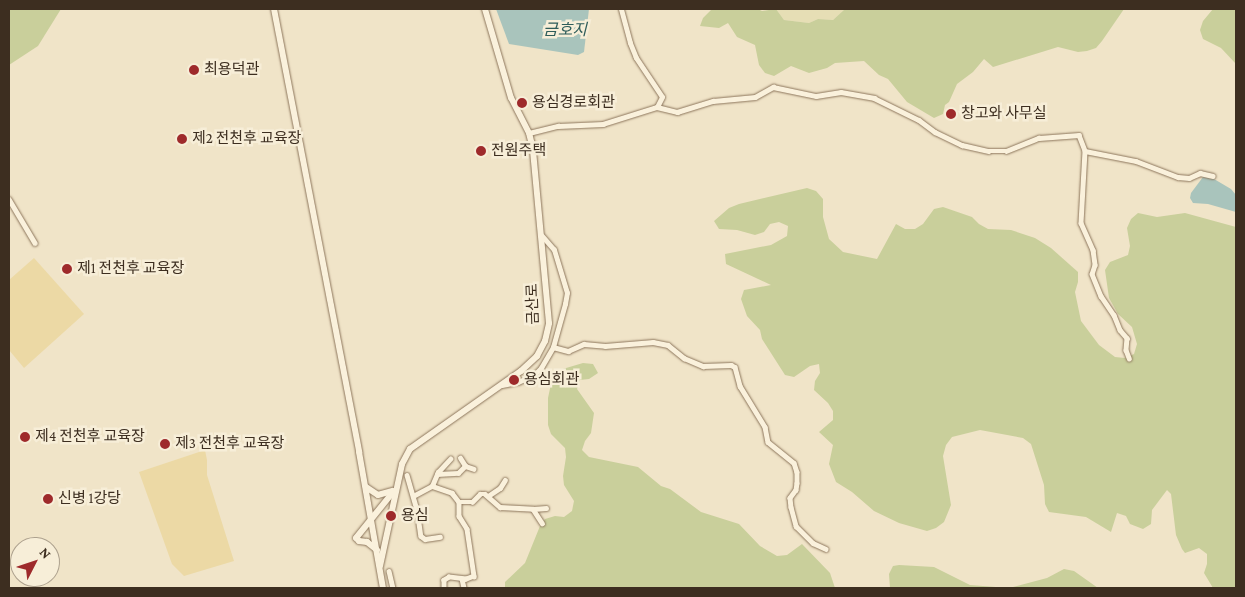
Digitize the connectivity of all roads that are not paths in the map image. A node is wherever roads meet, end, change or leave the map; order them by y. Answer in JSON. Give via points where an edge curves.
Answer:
{"nodes":[{"id":1,"x":274,"y":9,"type":"edge"},
{"id":2,"x":485,"y":9,"type":"edge"},
{"id":3,"x":621,"y":9,"type":"edge"},
{"id":4,"x":656,"y":107,"type":"junction"},
{"id":5,"x":529,"y":134,"type":"junction"},
{"id":6,"x":1085,"y":151,"type":"junction"},
{"id":7,"x":1213,"y":176,"type":"dead end"},
{"id":8,"x":9,"y":199,"type":"edge"},
{"id":9,"x":542,"y":236,"type":"junction"},
{"id":10,"x":34,"y":243,"type":"dead end"},
{"id":11,"x":553,"y":347,"type":"junction"},
{"id":12,"x":1129,"y":358,"type":"dead end"},
{"id":13,"x":502,"y":385,"type":"junction"},
{"id":14,"x":460,"y":458,"type":"dead end"},
{"id":15,"x":450,"y":459,"type":"dead end"},
{"id":16,"x":465,"y":466,"type":"junction"},
{"id":17,"x":474,"y":469,"type":"dead end"},
{"id":18,"x":437,"y":474,"type":"junction"},
{"id":19,"x":407,"y":475,"type":"dead end"},
{"id":20,"x":505,"y":480,"type":"dead end"},
{"id":21,"x":366,"y":486,"type":"junction"},
{"id":22,"x":432,"y":486,"type":"junction"},
{"id":23,"x":395,"y":489,"type":"junction"},
{"id":24,"x":413,"y":496,"type":"junction"},
{"id":25,"x":488,"y":496,"type":"junction"},
{"id":26,"x":459,"y":502,"type":"junction"},
{"id":27,"x":546,"y":508,"type":"dead end"},
{"id":28,"x":533,"y":509,"type":"junction"},
{"id":29,"x":372,"y":520,"type":"junction"},
{"id":30,"x":542,"y":523,"type":"dead end"},
{"id":31,"x":440,"y":537,"type":"dead end"},
{"id":32,"x":377,"y":550,"type":"junction"},
{"id":33,"x":826,"y":550,"type":"dead end"},
{"id":34,"x":380,"y":566,"type":"junction"},
{"id":35,"x":389,"y":571,"type":"dead end"},
{"id":36,"x":462,"y":579,"type":"junction"},
{"id":37,"x":383,"y":588,"type":"edge"},
{"id":38,"x":393,"y":588,"type":"edge"},
{"id":39,"x":444,"y":588,"type":"edge"},
{"id":40,"x":464,"y":588,"type":"edge"}],
"edges":[{"from":1,"to":21,"type":"street"},
{"from":2,"to":5,"type":"street","name":"금산로","via":[[511,98]]},
{"from":3,"to":4,"type":"street","via":[[636,58],[662,97]]},
{"from":4,"to":5,"type":"street","via":[[603,124],[558,126]]},
{"from":4,"to":6,"type":"street","via":[[677,112],[713,101],[755,97],[773,88],[816,96],[841,92],[874,98],[962,145],[1006,151],[1039,138],[1079,136]]},
{"from":5,"to":9,"type":"street","name":"금산로","via":[[536,162]]},
{"from":6,"to":7,"type":"street","via":[[1136,161],[1178,176],[1189,178],[1200,173]]},
{"from":6,"to":12,"type":"street","via":[[1081,223],[1093,250],[1092,274],[1101,296],[1127,338]]},
{"from":8,"to":10,"type":"street"},
{"from":9,"to":11,"type":"street","via":[[554,250],[567,293]]},
{"from":9,"to":13,"type":"street","name":"금산로","via":[[549,323],[546,341],[537,356]]},
{"from":11,"to":13,"type":"street","via":[[534,374]]},
{"from":11,"to":33,"type":"street","via":[[568,351],[584,344],[605,346],[654,342],[668,345],[684,358],[703,366],[735,367],[740,386],[766,427],[768,442],[794,463],[797,483],[790,498],[796,526],[813,544]]},
{"from":13,"to":23,"type":"street","name":"금산로","via":[[416,443],[402,464]]},
{"from":14,"to":16,"type":"street"},
{"from":15,"to":18,"type":"street"},
{"from":16,"to":17,"type":"street"},
{"from":16,"to":18,"type":"street","via":[[458,473]]},
{"from":18,"to":22,"type":"street"},
{"from":19,"to":24,"type":"street"},
{"from":20,"to":25,"type":"street"},
{"from":21,"to":23,"type":"street","via":[[378,495]]},
{"from":21,"to":29,"type":"street"},
{"from":22,"to":24,"type":"street"},
{"from":22,"to":26,"type":"street","via":[[452,493]]},
{"from":23,"to":29,"type":"street"},
{"from":23,"to":34,"type":"street","name":"금산로"},
{"from":24,"to":31,"type":"street","via":[[421,536],[425,539]]},
{"from":25,"to":26,"type":"street","via":[[482,494],[472,502]]},
{"from":25,"to":28,"type":"street","via":[[500,507]]},
{"from":26,"to":36,"type":"street","via":[[459,516],[467,529],[475,573],[472,578]]},
{"from":27,"to":28,"type":"street"},
{"from":28,"to":30,"type":"street"},
{"from":29,"to":32,"type":"street"},
{"from":29,"to":32,"type":"street","via":[[356,538]]},
{"from":32,"to":34,"type":"street"},
{"from":34,"to":37,"type":"street"},
{"from":35,"to":38,"type":"street"},
{"from":36,"to":39,"type":"street","via":[[446,578]]},
{"from":36,"to":40,"type":"street"}]}
